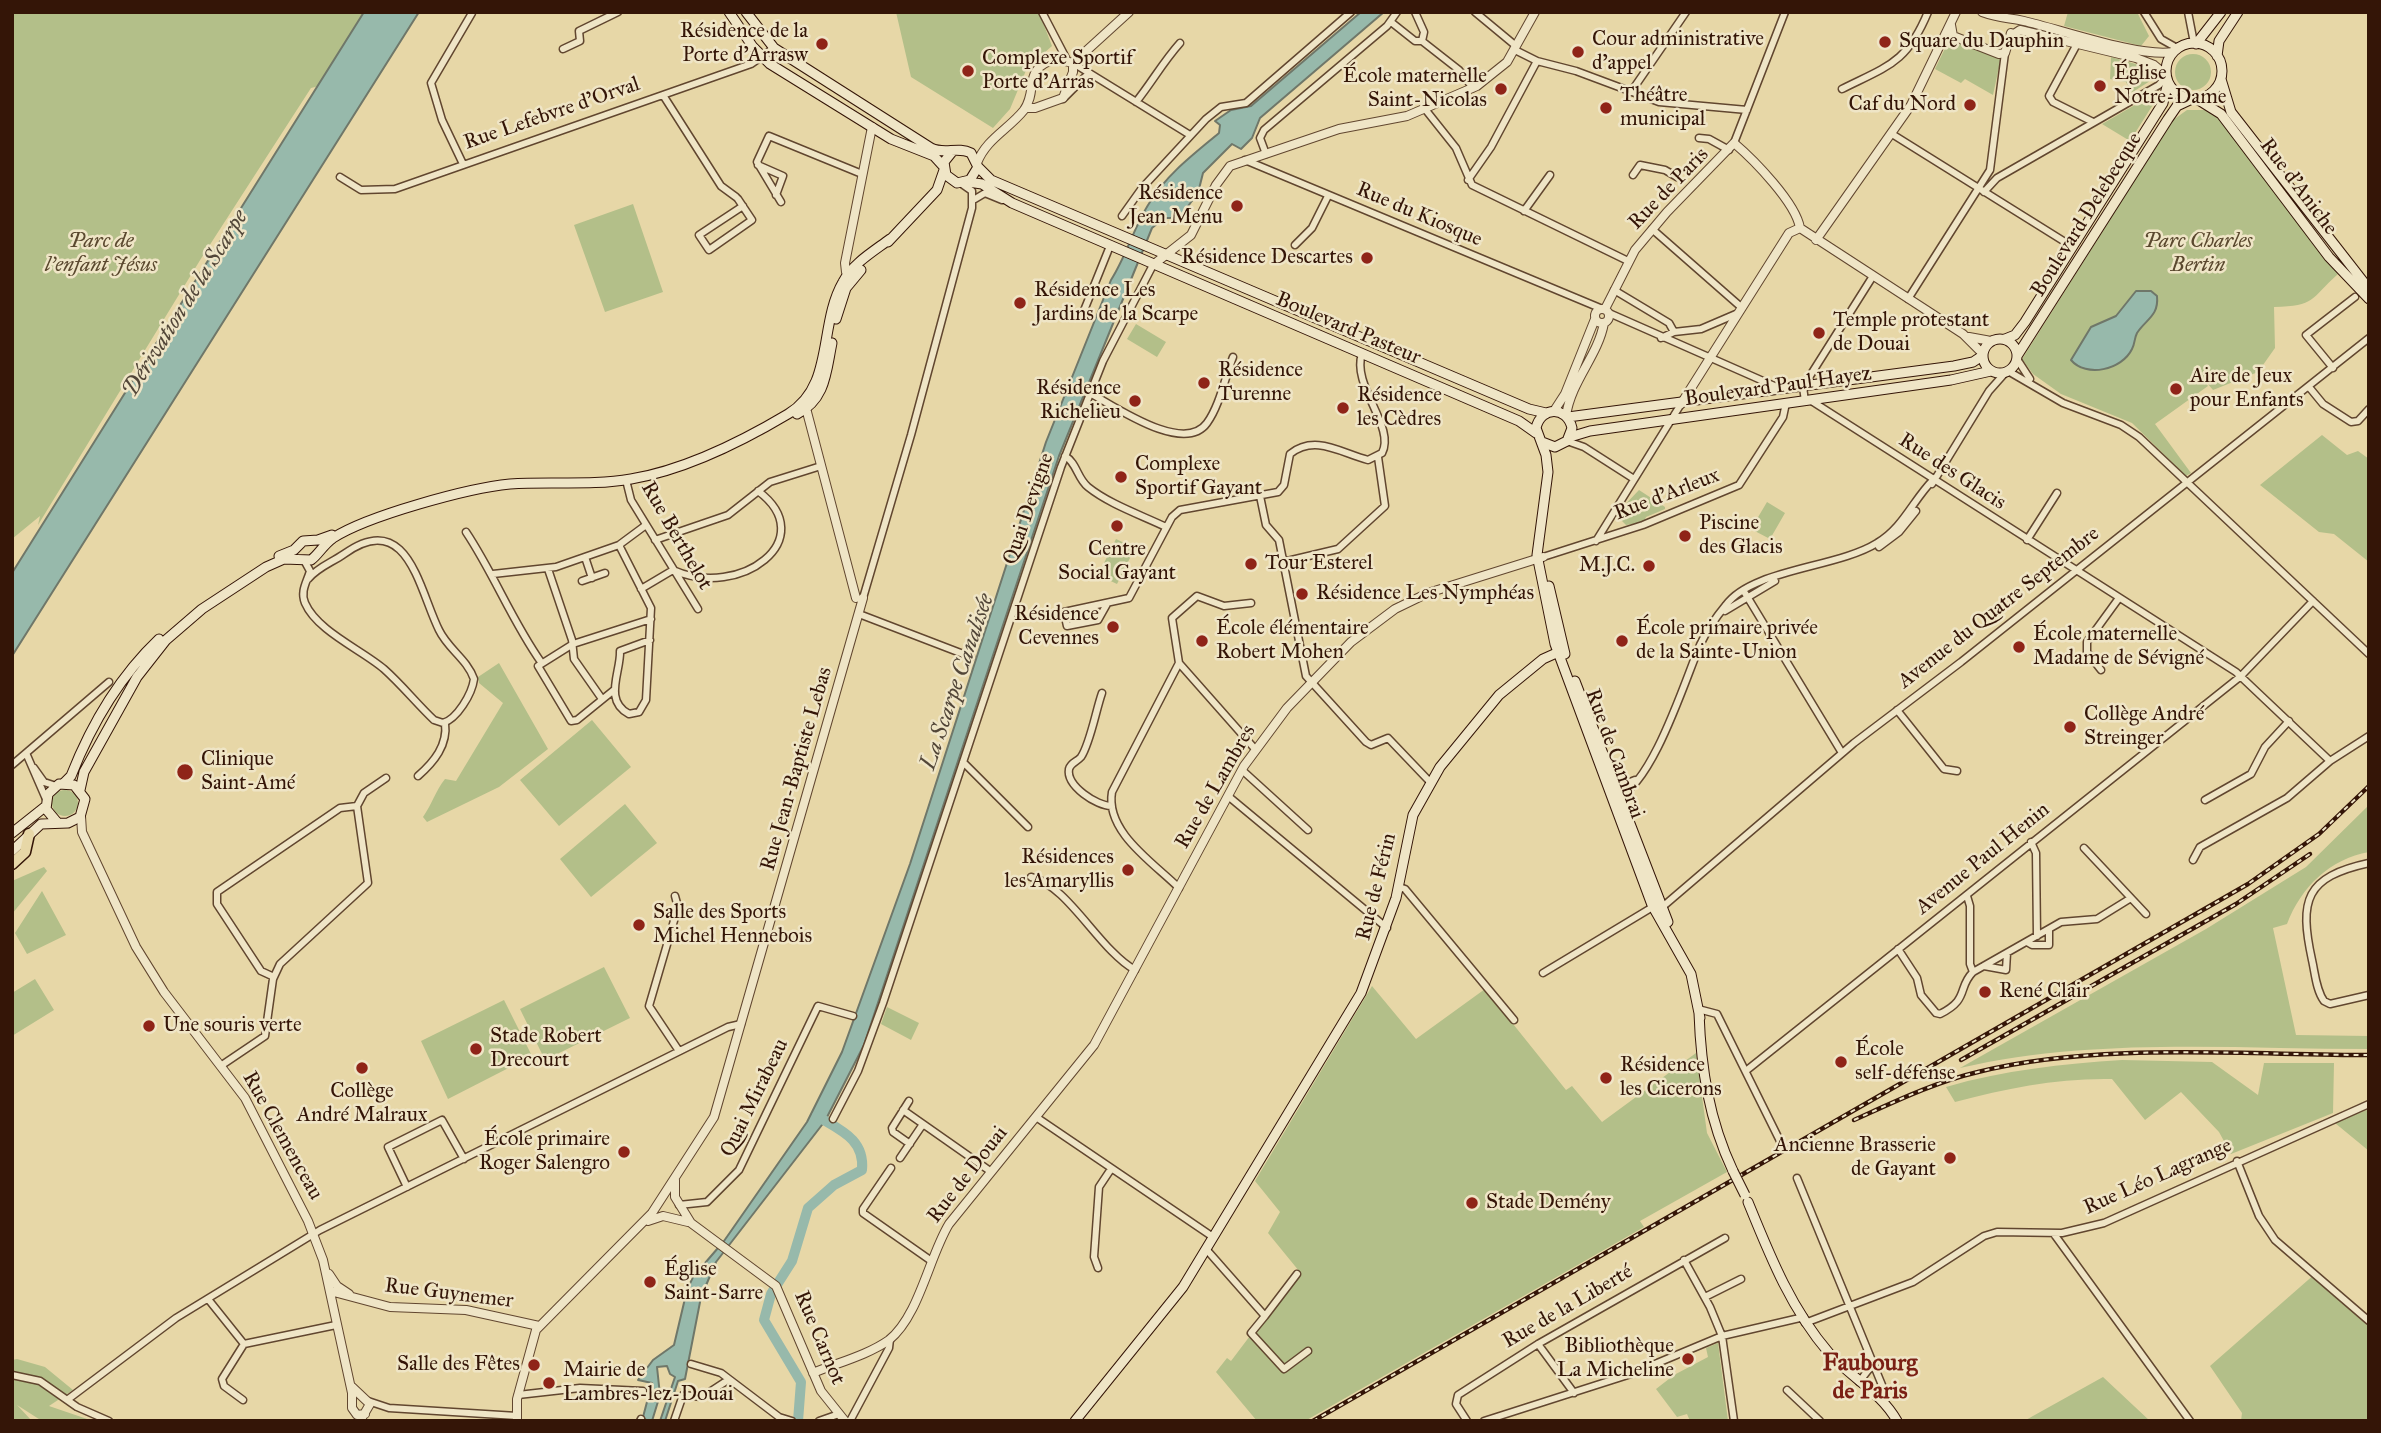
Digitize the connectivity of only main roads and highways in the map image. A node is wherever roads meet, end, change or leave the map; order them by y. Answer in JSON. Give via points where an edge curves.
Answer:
{"nodes":[{"id":1,"x":729,"y":12,"type":"edge"},
{"id":2,"x":746,"y":12,"type":"edge"},
{"id":3,"x":2221,"y":12,"type":"edge"},
{"id":4,"x":2238,"y":12,"type":"edge"},
{"id":5,"x":2195,"y":43,"type":"junction"},
{"id":6,"x":2217,"y":55,"type":"junction"},
{"id":7,"x":2166,"y":78,"type":"junction"},
{"id":8,"x":2221,"y":79,"type":"junction"},
{"id":9,"x":2194,"y":99,"type":"junction"},
{"id":10,"x":957,"y":151,"type":"junction"},
{"id":11,"x":977,"y":165,"type":"junction"},
{"id":12,"x":944,"y":169,"type":"junction"},
{"id":13,"x":962,"y":182,"type":"junction"},
{"id":14,"x":922,"y":207,"type":"junction"},
{"id":15,"x":2369,"y":289,"type":"edge"},
{"id":16,"x":2369,"y":299,"type":"edge"},
{"id":17,"x":2005,"y":339,"type":"junction"},
{"id":18,"x":1982,"y":354,"type":"junction"},
{"id":19,"x":2017,"y":357,"type":"junction"},
{"id":20,"x":1992,"y":372,"type":"junction"},
{"id":21,"x":1550,"y":412,"type":"junction"},
{"id":22,"x":1567,"y":417,"type":"junction"},
{"id":23,"x":1536,"y":433,"type":"junction"},
{"id":24,"x":1565,"y":441,"type":"junction"},
{"id":25,"x":1542,"y":442,"type":"junction"},
{"id":26,"x":1548,"y":472,"type":"junction"},
{"id":27,"x":354,"y":528,"type":"junction"},
{"id":28,"x":310,"y":541,"type":"junction"},
{"id":29,"x":297,"y":548,"type":"junction"},
{"id":30,"x":317,"y":553,"type":"junction"},
{"id":31,"x":304,"y":560,"type":"junction"},
{"id":32,"x":1561,"y":651,"type":"junction"},
{"id":33,"x":60,"y":785,"type":"junction"},
{"id":34,"x":80,"y":790,"type":"junction"},
{"id":35,"x":46,"y":802,"type":"junction"},
{"id":36,"x":61,"y":822,"type":"junction"},
{"id":37,"x":12,"y":832,"type":"edge"},
{"id":38,"x":29,"y":834,"type":"junction"},
{"id":39,"x":12,"y":851,"type":"edge"},
{"id":40,"x":12,"y":864,"type":"edge"},
{"id":41,"x":1075,"y":1421,"type":"edge"},
{"id":42,"x":1896,"y":1421,"type":"edge"}],
"edges":[{"from":1,"to":12,"type":"main road","via":[[763,58],[898,143],[932,155]]},
{"from":2,"to":10,"type":"main road","via":[[774,48],[931,148]]},
{"from":3,"to":5,"type":"main road"},
{"from":4,"to":6,"type":"main road","via":[[2219,41]]},
{"from":5,"to":6,"type":"main road"},
{"from":5,"to":7,"type":"main road","via":[[2175,50],[2166,64]]},
{"from":6,"to":8,"type":"main road"},
{"from":7,"to":9,"type":"main road","via":[[2176,94]]},
{"from":7,"to":17,"type":"main road","name":"Boulevard Delebecque","via":[[2163,103],[2018,333]]},
{"from":8,"to":9,"type":"main road","via":[[2214,91]]},
{"from":8,"to":15,"type":"main road","name":"Rue d'Aniche","via":[[2231,112]]},
{"from":9,"to":16,"type":"main road","name":"Rue d'Aniche","via":[[2221,114],[2331,259]]},
{"from":9,"to":19,"type":"main road","name":"Boulevard Delebecque","via":[[2173,111]]},
{"from":10,"to":11,"type":"main road","via":[[971,153]]},
{"from":10,"to":12,"type":"main road"},
{"from":11,"to":13,"type":"main road"},
{"from":11,"to":21,"type":"main road","name":"Boulevard Pasteur","via":[[991,180],[1529,410]]},
{"from":12,"to":13,"type":"main road","via":[[949,178]]},
{"from":12,"to":14,"type":"main road","via":[[938,188]]},
{"from":13,"to":14,"type":"main road"},
{"from":13,"to":23,"type":"main road","name":"Boulevard Pasteur","via":[[982,184],[1012,203],[1523,423]]},
{"from":14,"to":27,"type":"main road","via":[[851,275],[834,303],[818,380],[804,406],[678,467],[626,480],[483,488]]},
{"from":17,"to":18,"type":"main road","via":[[1991,341]]},
{"from":17,"to":19,"type":"main road"},
{"from":18,"to":20,"type":"main road"},
{"from":18,"to":22,"type":"main road","name":"Boulevard Paul Hayez","via":[[1973,362],[1954,366]]},
{"from":19,"to":20,"type":"main road","via":[[2007,372]]},
{"from":20,"to":24,"type":"main road","name":"Boulevard Paul Hayez","via":[[1590,431]]},
{"from":21,"to":22,"type":"main road"},
{"from":21,"to":23,"type":"main road","via":[[1537,422]]},
{"from":22,"to":24,"type":"main road","via":[[1572,428]]},
{"from":23,"to":25,"type":"main road"},
{"from":24,"to":25,"type":"main road","via":[[1549,446]]},
{"from":24,"to":26,"type":"main road","name":"Rue de Cambrai"},
{"from":25,"to":26,"type":"main road","name":"Rue de Cambrai"},
{"from":26,"to":32,"type":"main road","name":"Rue de Cambrai","via":[[1540,558]]},
{"from":27,"to":28,"type":"main road"},
{"from":27,"to":30,"type":"main road"},
{"from":28,"to":29,"type":"main road"},
{"from":28,"to":30,"type":"main road"},
{"from":29,"to":31,"type":"main road"},
{"from":29,"to":33,"type":"main road","via":[[208,597],[149,649],[103,710],[71,776]]},
{"from":30,"to":31,"type":"main road"},
{"from":31,"to":34,"type":"main road","via":[[284,559],[257,572],[196,613],[161,644],[115,716],[84,772]]},
{"from":32,"to":41,"type":"main road","name":"Rue de Férin","via":[[1499,695],[1431,783],[1413,815],[1399,887],[1365,987],[1174,1299]]},
{"from":32,"to":42,"type":"main road","name":"Rue de Cambrai","bridge":true,"via":[[1657,908],[1695,973],[1708,1104],[1715,1131],[1805,1320],[1834,1358],[1883,1402]]},
{"from":33,"to":34,"type":"main road"},
{"from":33,"to":35,"type":"main road"},
{"from":34,"to":36,"type":"main road","via":[[85,802],[81,816]]},
{"from":35,"to":36,"type":"main road"},
{"from":35,"to":37,"type":"main road"},
{"from":36,"to":38,"type":"main road","via":[[41,824]]},
{"from":38,"to":39,"type":"main road"},
{"from":38,"to":40,"type":"highway","via":[[25,852]]}]}
